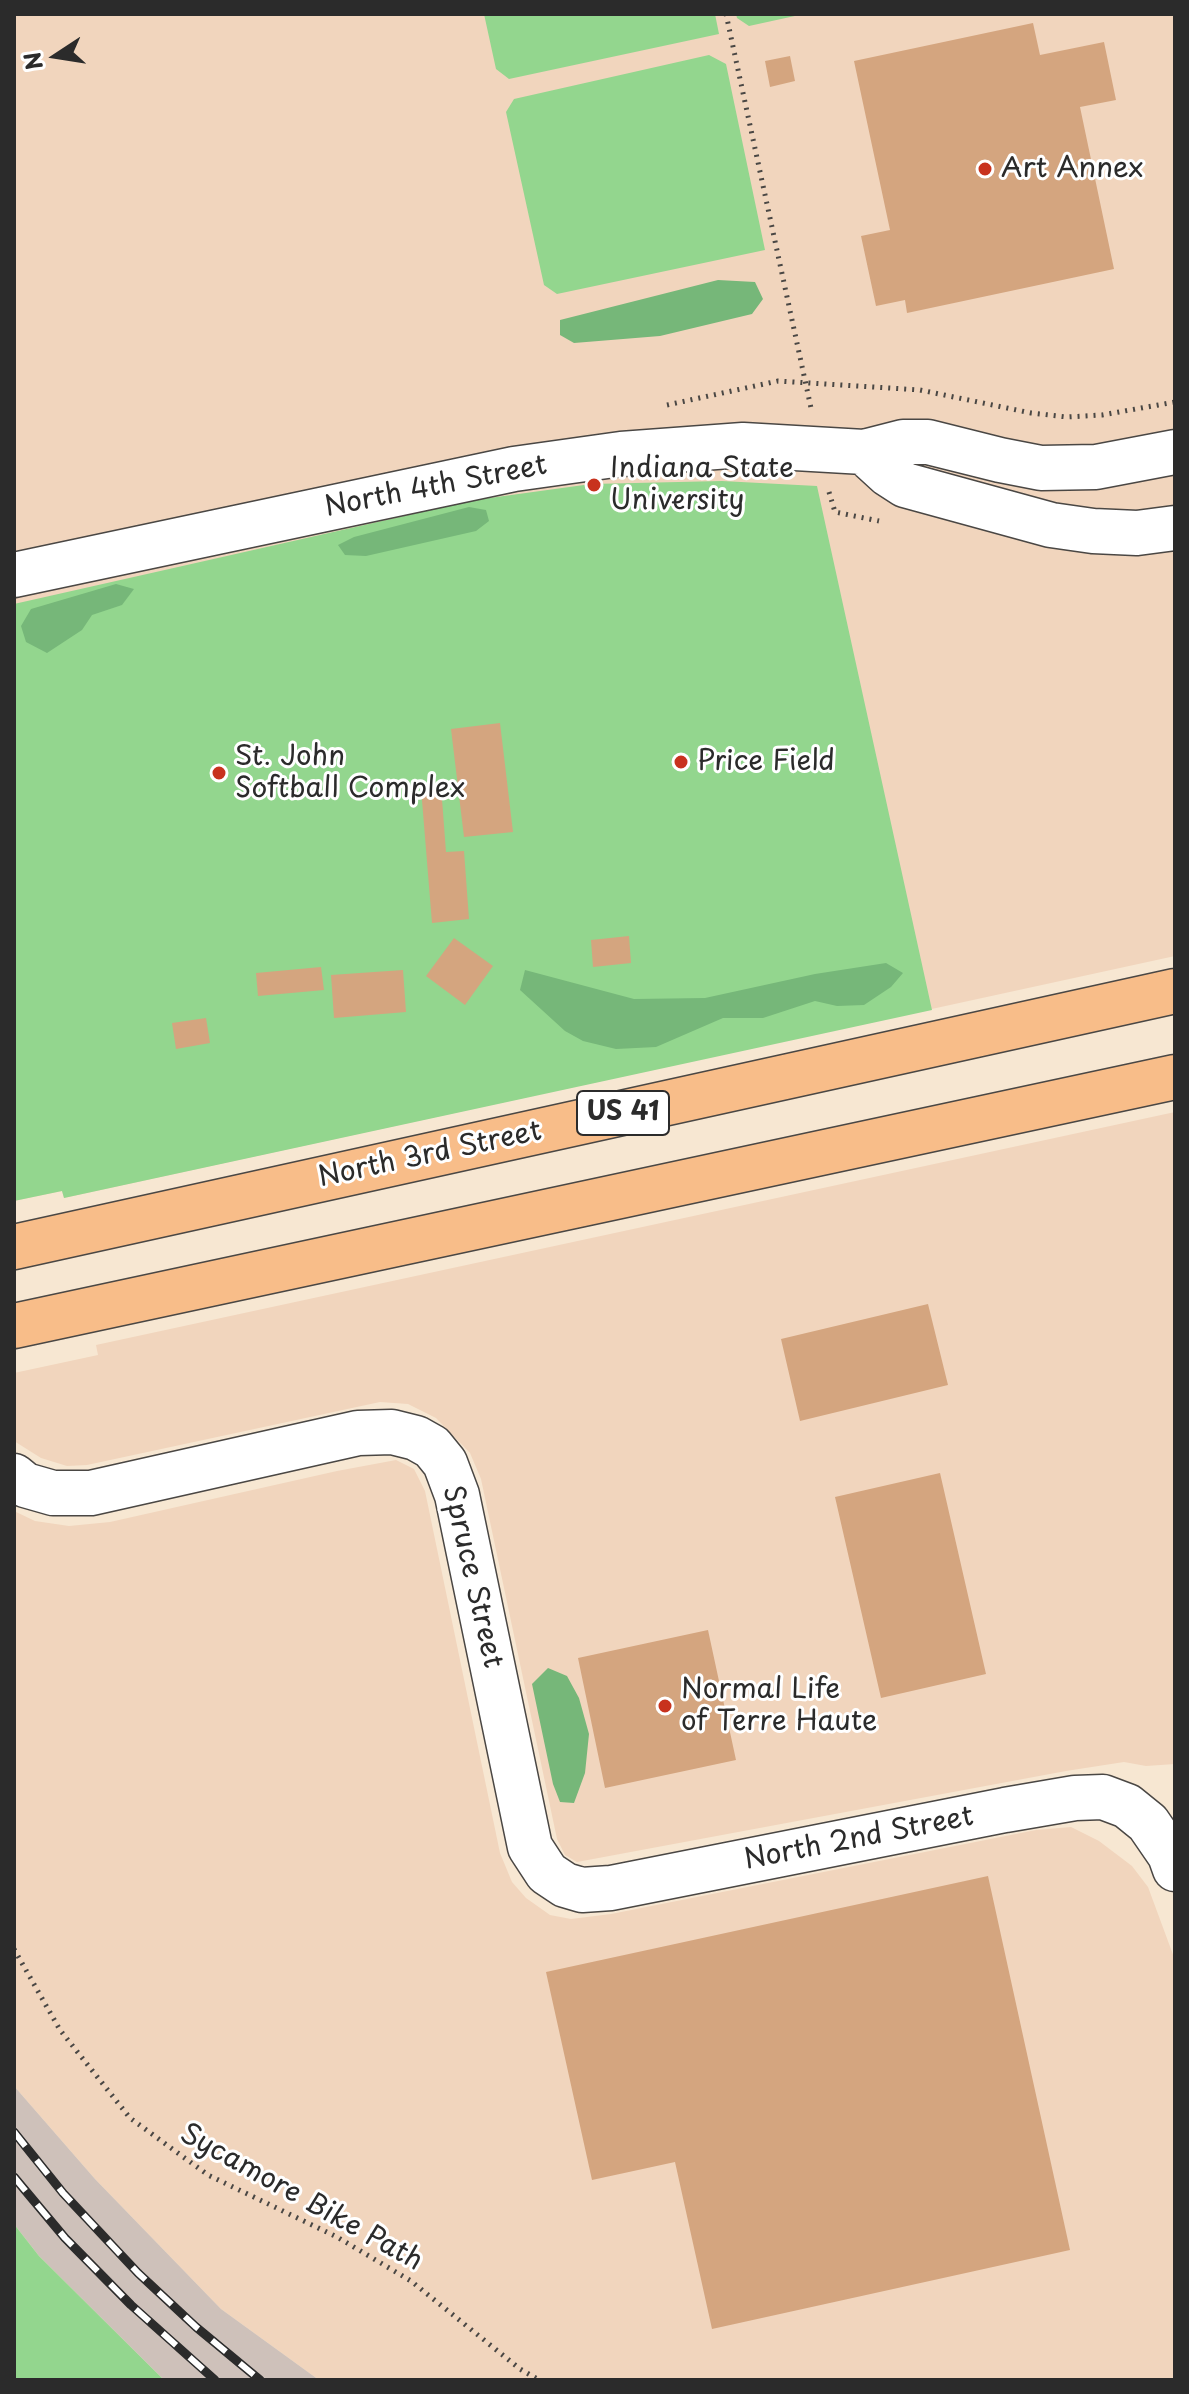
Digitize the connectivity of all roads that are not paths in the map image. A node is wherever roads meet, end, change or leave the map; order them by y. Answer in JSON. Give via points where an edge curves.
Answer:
{"nodes":[{"id":1,"x":864,"y":452,"type":"junction"},
{"id":2,"x":1175,"y":452,"type":"edge"},
{"id":3,"x":1175,"y":528,"type":"edge"},
{"id":4,"x":14,"y":575,"type":"edge"},
{"id":5,"x":1175,"y":991,"type":"edge"},
{"id":6,"x":1175,"y":1077,"type":"edge"},
{"id":7,"x":14,"y":1247,"type":"edge"},
{"id":8,"x":14,"y":1326,"type":"edge"},
{"id":9,"x":14,"y":1476,"type":"edge"},
{"id":10,"x":1161,"y":1813,"type":"edge"},
{"id":11,"x":1175,"y":1869,"type":"edge"},
{"id":12,"x":565,"y":1885,"type":"joint"}],
"edges":[{"from":1,"to":2,"type":"street","name":"North 4th Street","via":[[928,442],[1041,468],[1096,467]]},
{"from":1,"to":3,"type":"street","via":[[905,485],[1051,525],[1137,533]]},
{"from":1,"to":4,"type":"street","name":"North 4th Street","via":[[743,445],[514,469]]},
{"from":5,"to":7,"type":"highway","name":"North 3rd Street","number":"US 41"},
{"from":6,"to":8,"type":"highway"},
{"from":9,"to":12,"type":"street","name":"Spruce Street","via":[[53,1493],[91,1493],[358,1433],[392,1432],[432,1447],[445,1463],[457,1495],[530,1847],[547,1873]]},
{"from":10,"to":11,"type":"street"},
{"from":10,"to":12,"type":"street","name":"North 2nd Street","via":[[1103,1797],[1075,1798],[611,1888]]}]}
